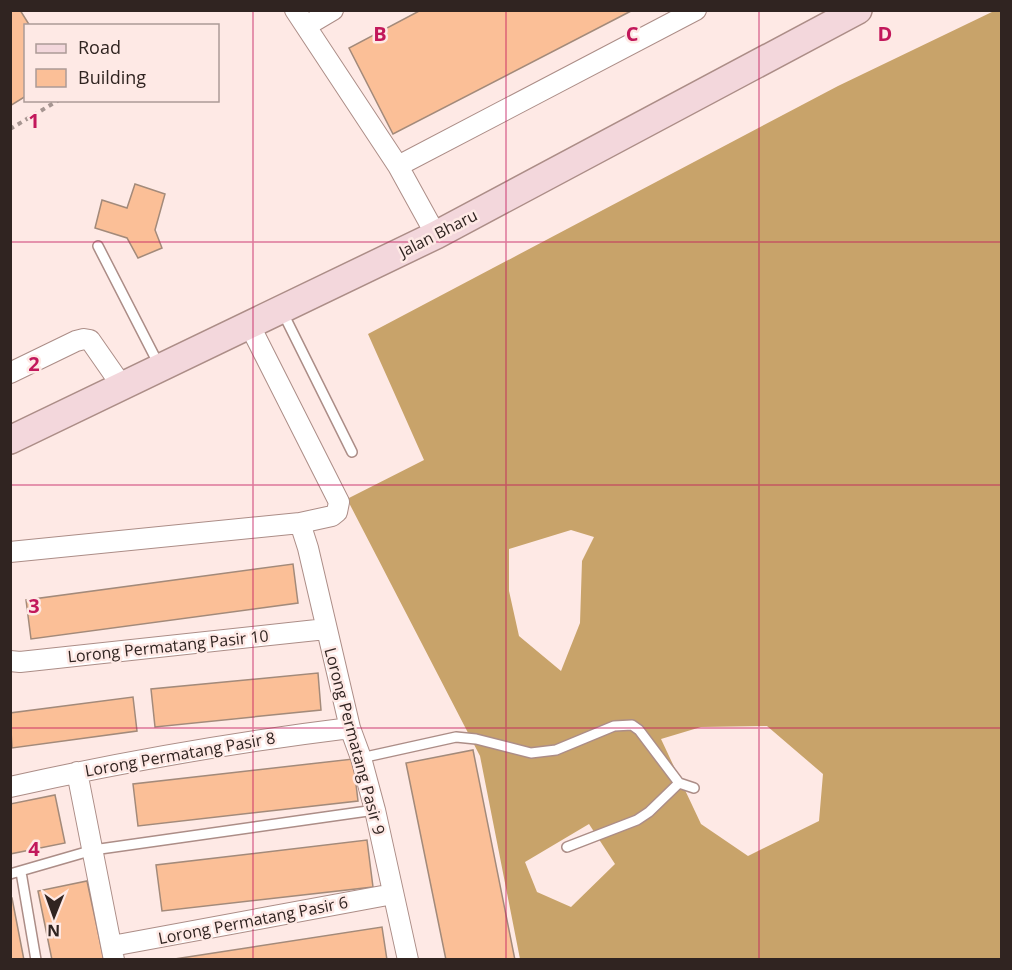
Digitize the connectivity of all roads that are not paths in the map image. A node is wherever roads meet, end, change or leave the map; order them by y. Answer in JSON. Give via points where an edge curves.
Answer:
{"nodes":[{"id":1,"x":333,"y":10,"type":"edge"},
{"id":2,"x":696,"y":10,"type":"edge"},
{"id":3,"x":858,"y":10,"type":"edge"},
{"id":4,"x":300,"y":18,"type":"edge"},
{"id":5,"x":398,"y":166,"type":"junction"},
{"id":6,"x":436,"y":235,"type":"junction"},
{"id":7,"x":98,"y":246,"type":"dead end"},
{"id":8,"x":280,"y":309,"type":"junction"},
{"id":9,"x":249,"y":324,"type":"junction"},
{"id":10,"x":160,"y":367,"type":"junction"},
{"id":11,"x":10,"y":373,"type":"edge"},
{"id":12,"x":122,"y":386,"type":"junction"},
{"id":13,"x":10,"y":440,"type":"edge"},
{"id":14,"x":352,"y":452,"type":"dead end"},
{"id":15,"x":300,"y":523,"type":"junction"},
{"id":16,"x":10,"y":552,"type":"edge"},
{"id":17,"x":326,"y":629,"type":"junction"},
{"id":18,"x":10,"y":661,"type":"edge"},
{"id":19,"x":350,"y":728,"type":"junction"},
{"id":20,"x":361,"y":758,"type":"junction"},
{"id":21,"x":78,"y":772,"type":"junction"},
{"id":22,"x":679,"y":783,"type":"junction"},
{"id":23,"x":10,"y":787,"type":"edge"},
{"id":24,"x":694,"y":788,"type":"dead end"},
{"id":25,"x":375,"y":810,"type":"junction"},
{"id":26,"x":567,"y":847,"type":"dead end"},
{"id":27,"x":93,"y":850,"type":"junction"},
{"id":28,"x":21,"y":872,"type":"junction"},
{"id":29,"x":10,"y":874,"type":"edge"},
{"id":30,"x":393,"y":894,"type":"junction"},
{"id":31,"x":113,"y":953,"type":"edge"},
{"id":32,"x":36,"y":960,"type":"edge"},
{"id":33,"x":408,"y":960,"type":"edge"}],
"edges":[{"from":1,"to":4,"type":"street"},
{"from":2,"to":5,"type":"street"},
{"from":3,"to":6,"type":"main road","name":"Jalan Bharu"},
{"from":4,"to":5,"type":"street"},
{"from":5,"to":6,"type":"street"},
{"from":6,"to":8,"type":"main road","name":"Jalan Bharu"},
{"from":7,"to":10,"type":"lane"},
{"from":8,"to":9,"type":"main road","name":"Jalan Bharu"},
{"from":8,"to":14,"type":"lane"},
{"from":9,"to":10,"type":"main road","name":"Jalan Bharu"},
{"from":9,"to":15,"type":"street","via":[[339,502],[332,516]]},
{"from":10,"to":12,"type":"main road","name":"Jalan Bharu"},
{"from":11,"to":12,"type":"street","via":[[84,339],[90,340]]},
{"from":12,"to":13,"type":"main road","name":"Jalan Bharu"},
{"from":15,"to":16,"type":"street"},
{"from":15,"to":17,"type":"street","name":"Lorong Permatang Pasir 9"},
{"from":17,"to":18,"type":"street","name":"Lorong Permatang Pasir 10"},
{"from":17,"to":19,"type":"street","name":"Lorong Permatang Pasir 9"},
{"from":19,"to":20,"type":"street","name":"Lorong Permatang Pasir 9"},
{"from":19,"to":21,"type":"street","name":"Lorong Permatang Pasir 8"},
{"from":20,"to":22,"type":"lane","via":[[456,737],[531,753],[548,751],[570,746],[614,726],[632,725]]},
{"from":20,"to":25,"type":"street","name":"Lorong Permatang Pasir 9"},
{"from":21,"to":23,"type":"street","name":"Lorong Permatang Pasir 8"},
{"from":21,"to":27,"type":"street"},
{"from":22,"to":24,"type":"lane"},
{"from":22,"to":26,"type":"lane","via":[[637,820]]},
{"from":25,"to":27,"type":"lane"},
{"from":25,"to":30,"type":"street","name":"Lorong Permatang Pasir 9"},
{"from":27,"to":28,"type":"lane"},
{"from":27,"to":31,"type":"street"},
{"from":28,"to":29,"type":"lane"},
{"from":28,"to":32,"type":"lane"},
{"from":30,"to":31,"type":"street","name":"Lorong Permatang Pasir 6"},
{"from":30,"to":33,"type":"street","name":"Lorong Permatang Pasir 9"}]}
